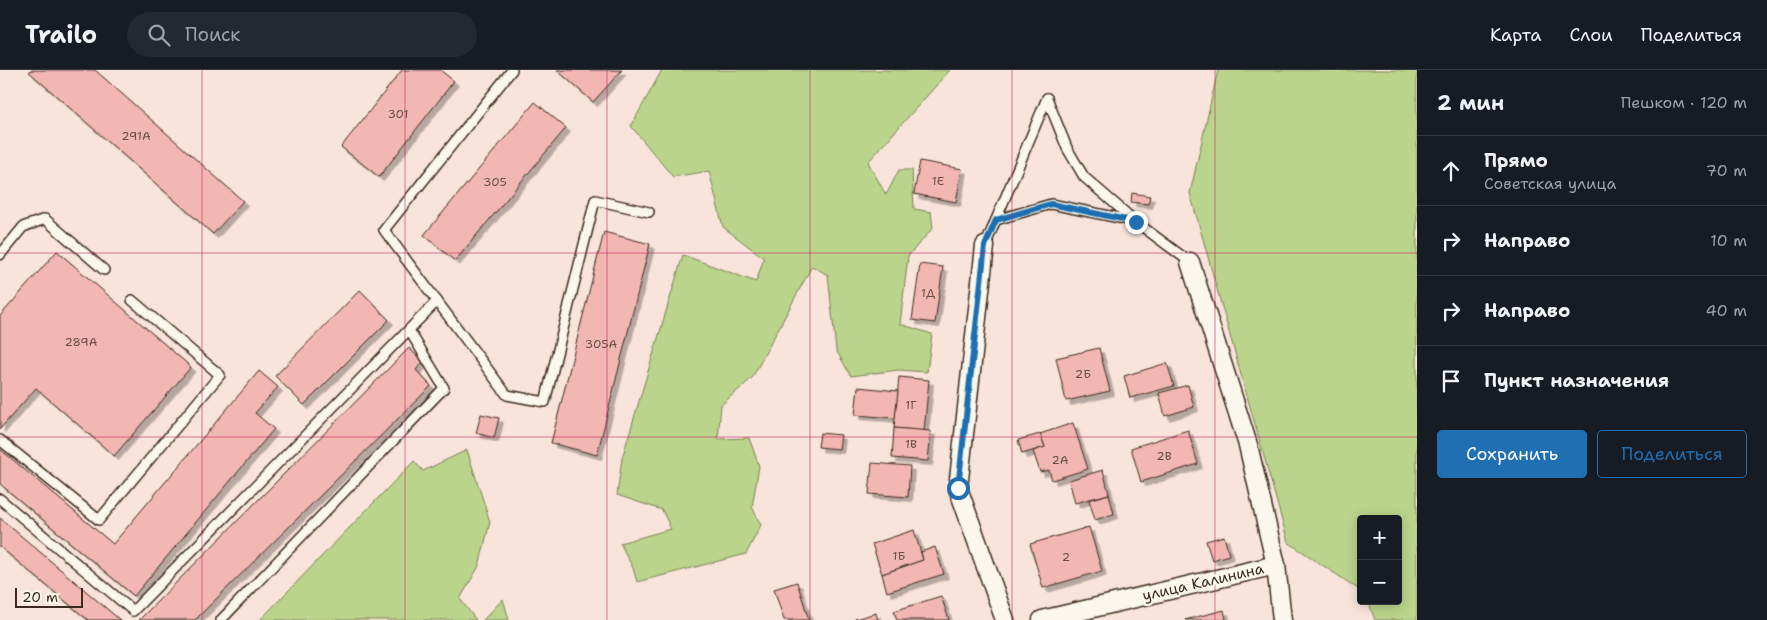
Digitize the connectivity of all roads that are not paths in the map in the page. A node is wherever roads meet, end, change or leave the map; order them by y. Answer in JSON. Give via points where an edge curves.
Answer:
{"nodes":[{"id":1,"x":512,"y":70,"type":"edge"},
{"id":2,"x":649,"y":212,"type":"dead end"},
{"id":3,"x":996,"y":220,"type":"junction"},
{"id":4,"x":1136,"y":222,"type":"junction"},
{"id":5,"x":985,"y":246,"type":"joint"},
{"id":6,"x":0,"y":255,"type":"edge"},
{"id":7,"x":1190,"y":262,"type":"joint"},
{"id":8,"x":104,"y":270,"type":"dead end"},
{"id":9,"x":132,"y":300,"type":"dead end"},
{"id":10,"x":437,"y":300,"type":"junction"},
{"id":11,"x":409,"y":330,"type":"junction"},
{"id":12,"x":0,"y":440,"type":"edge"},
{"id":13,"x":0,"y":499,"type":"edge"},
{"id":14,"x":1276,"y":565,"type":"junction"},
{"id":15,"x":221,"y":620,"type":"edge"},
{"id":16,"x":1005,"y":620,"type":"edge"},
{"id":17,"x":1042,"y":620,"type":"edge"},
{"id":18,"x":1282,"y":620,"type":"edge"}],
"edges":[{"from":1,"to":10,"type":"lane","via":[[384,230]]},
{"from":2,"to":10,"type":"lane","via":[[595,200],[546,402],[506,394]]},
{"from":3,"to":4,"type":"lane","via":[[1051,204]]},
{"from":3,"to":4,"type":"lane","via":[[1047,98],[1067,148],[1084,177]]},
{"from":3,"to":5,"type":"lane"},
{"from":4,"to":7,"type":"lane"},
{"from":5,"to":16,"type":"street","via":[[958,488]]},
{"from":6,"to":8,"type":"lane","via":[[24,227],[45,219]]},
{"from":7,"to":14,"type":"street","via":[[1248,445]]},
{"from":9,"to":12,"type":"lane","via":[[220,376],[99,520]]},
{"from":10,"to":11,"type":"lane"},
{"from":11,"to":13,"type":"lane","via":[[133,611]]},
{"from":11,"to":15,"type":"lane","via":[[444,388]]},
{"from":14,"to":17,"type":"street","name":"улица Калинина"},
{"from":14,"to":18,"type":"street"}]}
